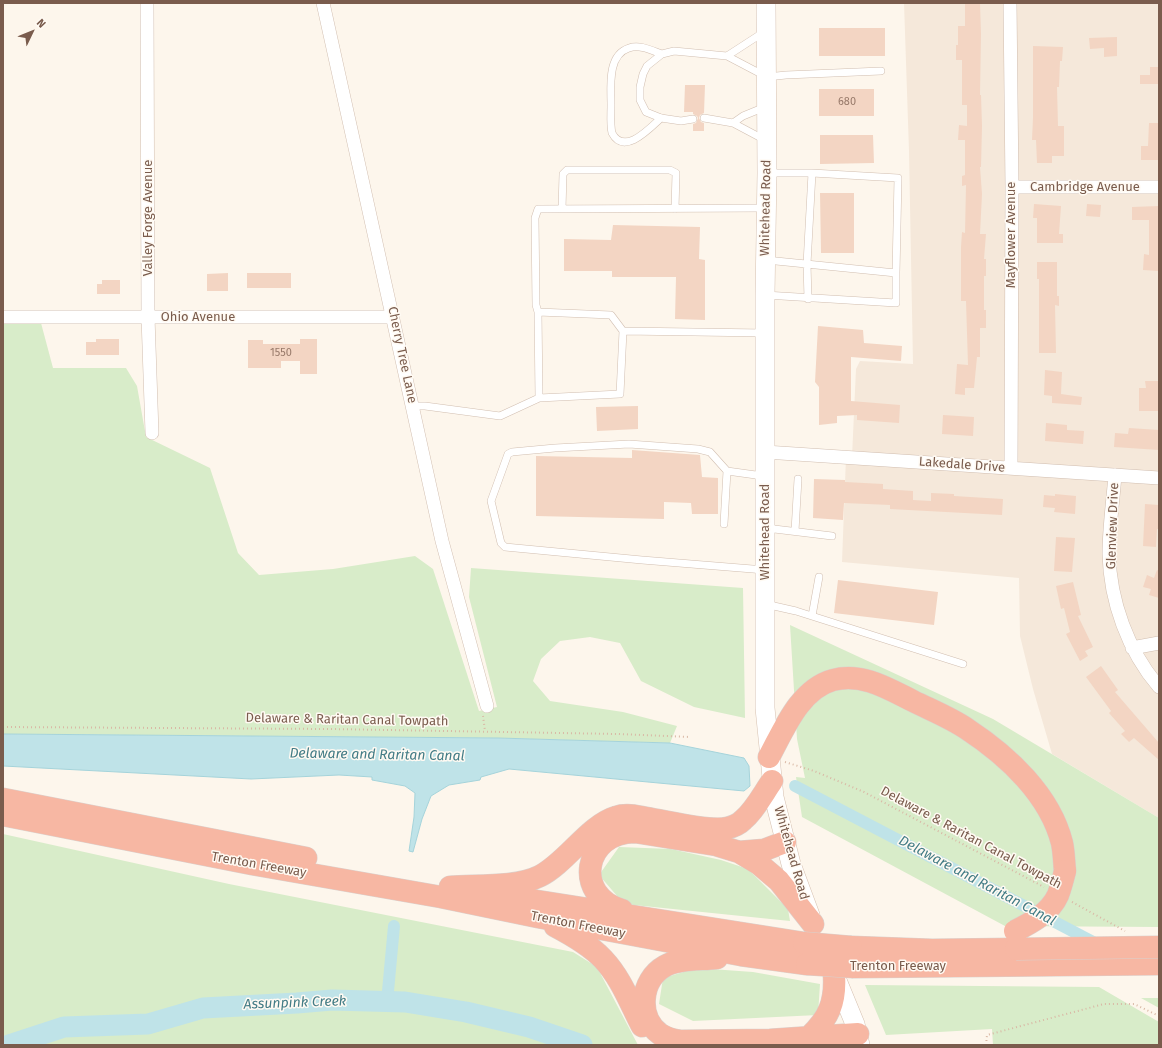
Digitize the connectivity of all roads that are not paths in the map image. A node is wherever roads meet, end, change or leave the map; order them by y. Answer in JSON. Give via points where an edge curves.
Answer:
{"nodes":[{"id":1,"x":147,"y":3,"type":"edge"},
{"id":2,"x":323,"y":3,"type":"edge"},
{"id":3,"x":766,"y":3,"type":"edge"},
{"id":4,"x":1010,"y":3,"type":"edge"},
{"id":5,"x":766,"y":31,"type":"junction"},
{"id":6,"x":662,"y":54,"type":"junction"},
{"id":7,"x":727,"y":56,"type":"junction"},
{"id":8,"x":881,"y":71,"type":"dead end"},
{"id":9,"x":767,"y":77,"type":"junction"},
{"id":10,"x":767,"y":106,"type":"junction"},
{"id":11,"x":661,"y":118,"type":"junction"},
{"id":12,"x":704,"y":118,"type":"dead end"},
{"id":13,"x":693,"y":119,"type":"dead end"},
{"id":14,"x":733,"y":123,"type":"junction"},
{"id":15,"x":767,"y":141,"type":"junction"},
{"id":16,"x":767,"y":173,"type":"junction"},
{"id":17,"x":812,"y":173,"type":"junction"},
{"id":18,"x":1012,"y":187,"type":"junction"},
{"id":19,"x":1159,"y":187,"type":"edge"},
{"id":20,"x":767,"y":208,"type":"junction"},
{"id":21,"x":562,"y":209,"type":"junction"},
{"id":22,"x":675,"y":209,"type":"junction"},
{"id":23,"x":766,"y":260,"type":"junction"},
{"id":24,"x":807,"y":264,"type":"junction"},
{"id":25,"x":896,"y":273,"type":"junction"},
{"id":26,"x":765,"y":295,"type":"junction"},
{"id":27,"x":808,"y":299,"type":"junction"},
{"id":28,"x":538,"y":312,"type":"junction"},
{"id":29,"x":3,"y":317,"type":"edge"},
{"id":30,"x":148,"y":317,"type":"junction"},
{"id":31,"x":393,"y":317,"type":"junction"},
{"id":32,"x":623,"y":331,"type":"junction"},
{"id":33,"x":765,"y":333,"type":"junction"},
{"id":34,"x":539,"y":398,"type":"junction"},
{"id":35,"x":413,"y":406,"type":"junction"},
{"id":36,"x":152,"y":433,"type":"dead end"},
{"id":37,"x":766,"y":452,"type":"junction"},
{"id":38,"x":1010,"y":468,"type":"junction"},
{"id":39,"x":727,"y":471,"type":"junction"},
{"id":40,"x":1115,"y":475,"type":"junction"},
{"id":41,"x":765,"y":477,"type":"junction"},
{"id":42,"x":1159,"y":478,"type":"edge"},
{"id":43,"x":798,"y":479,"type":"dead end"},
{"id":44,"x":724,"y":524,"type":"dead end"},
{"id":45,"x":765,"y":528,"type":"junction"},
{"id":46,"x":796,"y":531,"type":"junction"},
{"id":47,"x":832,"y":536,"type":"dead end"},
{"id":48,"x":765,"y":570,"type":"junction"},
{"id":49,"x":819,"y":576,"type":"dead end"},
{"id":50,"x":765,"y":604,"type":"junction"},
{"id":51,"x":812,"y":616,"type":"junction"},
{"id":52,"x":1159,"y":643,"type":"edge"},
{"id":53,"x":1132,"y":648,"type":"junction"},
{"id":54,"x":963,"y":664,"type":"dead end"},
{"id":55,"x":1159,"y":687,"type":"edge"},
{"id":56,"x":487,"y":706,"type":"dead end"},
{"id":57,"x":770,"y":780,"type":"junction"},
{"id":58,"x":3,"y":799,"type":"edge"},
{"id":59,"x":3,"y":815,"type":"edge"},
{"id":60,"x":785,"y":842,"type":"junction"},
{"id":61,"x":739,"y":852,"type":"junction"},
{"id":62,"x":450,"y":887,"type":"junction"},
{"id":63,"x":538,"y":917,"type":"junction"},
{"id":64,"x":654,"y":919,"type":"junction"},
{"id":65,"x":808,"y":943,"type":"junction"},
{"id":66,"x":1159,"y":947,"type":"edge"},
{"id":67,"x":1016,"y":948,"type":"junction"},
{"id":68,"x":741,"y":956,"type":"junction"},
{"id":69,"x":846,"y":963,"type":"junction"},
{"id":70,"x":1159,"y":964,"type":"edge"},
{"id":71,"x":809,"y":1038,"type":"junction"},
{"id":72,"x":859,"y":1040,"type":"edge"},
{"id":73,"x":660,"y":1045,"type":"edge"}],
"edges":[{"from":1,"to":30,"type":"street","name":"Valley Forge Avenue"},
{"from":2,"to":31,"type":"street","name":"Cherry Tree Lane"},
{"from":3,"to":5,"type":"main road","name":"Whitehead Road"},
{"from":4,"to":18,"type":"street","name":"Mayflower Avenue"},
{"from":5,"to":7,"type":"lane"},
{"from":5,"to":9,"type":"main road","name":"Whitehead Road"},
{"from":6,"to":7,"type":"lane","via":[[674,51]]},
{"from":6,"to":11,"type":"lane","via":[[647,66],[640,87],[640,100],[646,112]]},
{"from":6,"to":11,"type":"lane","via":[[646,48],[633,47],[624,50],[616,60],[611,81],[612,133],[621,142],[629,142]]},
{"from":7,"to":9,"type":"lane"},
{"from":8,"to":9,"type":"lane"},
{"from":9,"to":10,"type":"main road","name":"Whitehead Road"},
{"from":10,"to":14,"type":"lane"},
{"from":10,"to":15,"type":"main road","name":"Whitehead Road"},
{"from":11,"to":13,"type":"lane","via":[[681,121]]},
{"from":12,"to":14,"type":"lane"},
{"from":14,"to":15,"type":"lane"},
{"from":15,"to":16,"type":"main road","name":"Whitehead Road"},
{"from":16,"to":17,"type":"lane"},
{"from":16,"to":20,"type":"main road","name":"Whitehead Road"},
{"from":17,"to":24,"type":"lane"},
{"from":17,"to":25,"type":"lane","via":[[898,178]]},
{"from":18,"to":19,"type":"street","name":"Cambridge Avenue"},
{"from":18,"to":38,"type":"street","name":"Mayflower Avenue"},
{"from":20,"to":22,"type":"lane"},
{"from":20,"to":23,"type":"main road","name":"Whitehead Road"},
{"from":21,"to":22,"type":"lane"},
{"from":21,"to":22,"type":"lane","via":[[563,174],[567,170],[670,170],[676,173]]},
{"from":21,"to":28,"type":"lane","via":[[538,209],[535,218]]},
{"from":23,"to":24,"type":"lane"},
{"from":23,"to":26,"type":"main road","name":"Whitehead Road"},
{"from":24,"to":25,"type":"lane"},
{"from":24,"to":27,"type":"lane"},
{"from":25,"to":27,"type":"lane","via":[[896,303]]},
{"from":26,"to":27,"type":"lane"},
{"from":26,"to":33,"type":"main road","name":"Whitehead Road"},
{"from":28,"to":32,"type":"lane","via":[[611,315]]},
{"from":28,"to":34,"type":"lane"},
{"from":29,"to":30,"type":"street","name":"Ohio Avenue"},
{"from":30,"to":31,"type":"street","name":"Ohio Avenue"},
{"from":30,"to":36,"type":"street","name":"Valley Forge Avenue"},
{"from":31,"to":35,"type":"street","name":"Cherry Tree Lane"},
{"from":32,"to":33,"type":"lane"},
{"from":32,"to":34,"type":"lane","via":[[620,394]]},
{"from":33,"to":37,"type":"main road","name":"Whitehead Road"},
{"from":34,"to":35,"type":"lane","via":[[500,416]]},
{"from":35,"to":56,"type":"street","name":"Cherry Tree Lane","via":[[442,541]]},
{"from":37,"to":38,"type":"street","name":"Lakedale Drive"},
{"from":37,"to":41,"type":"main road","name":"Whitehead Road"},
{"from":38,"to":40,"type":"street","name":"Lakedale Drive"},
{"from":39,"to":41,"type":"lane"},
{"from":39,"to":44,"type":"lane"},
{"from":39,"to":48,"type":"lane","via":[[710,452],[698,449],[629,444],[512,452],[506,456],[491,501],[501,543],[505,546]]},
{"from":40,"to":42,"type":"street","name":"Lakedale Drive"},
{"from":40,"to":53,"type":"street","name":"Glenview Drive","via":[[1109,554],[1118,608]]},
{"from":41,"to":45,"type":"main road","name":"Whitehead Road"},
{"from":43,"to":46,"type":"lane"},
{"from":45,"to":46,"type":"lane"},
{"from":45,"to":48,"type":"main road","name":"Whitehead Road"},
{"from":46,"to":47,"type":"lane"},
{"from":48,"to":50,"type":"main road","name":"Whitehead Road"},
{"from":49,"to":51,"type":"lane"},
{"from":50,"to":51,"type":"lane"},
{"from":50,"to":57,"type":"main road","name":"Whitehead Road","via":[[765,708]]},
{"from":51,"to":54,"type":"lane"},
{"from":52,"to":53,"type":"street"},
{"from":53,"to":55,"type":"street","name":"Glenview Drive"},
{"from":57,"to":60,"type":"main road","name":"Whitehead Road"},
{"from":57,"to":62,"type":"highway","via":[[742,821],[734,826],[712,829],[635,816],[614,817],[598,826],[540,876],[510,884]]},
{"from":57,"to":67,"type":"highway","bridge":true,"via":[[790,719],[809,693],[833,680],[860,678],[967,728],[1010,761],[1038,795],[1053,818],[1062,844],[1065,871],[1058,896],[1047,911],[1034,921]]},
{"from":58,"to":62,"type":"highway","name":"Trenton Freeway"},
{"from":59,"to":63,"type":"highway","name":"Trenton Freeway"},
{"from":60,"to":61,"type":"highway","via":[[764,850]]},
{"from":60,"to":65,"type":"main road","name":"Whitehead Road"},
{"from":61,"to":64,"type":"highway","via":[[716,845],[635,832],[611,836],[602,843],[596,851],[590,872],[597,893],[613,908]]},
{"from":61,"to":65,"type":"highway","via":[[759,864],[779,881]]},
{"from":62,"to":64,"type":"highway","name":"Trenton Freeway"},
{"from":63,"to":68,"type":"highway","name":"Trenton Freeway"},
{"from":63,"to":73,"type":"highway","via":[[570,934],[603,959],[615,974],[643,1029]]},
{"from":64,"to":65,"type":"highway","name":"Trenton Freeway"},
{"from":65,"to":68,"type":"highway","name":"Trenton Freeway"},
{"from":65,"to":69,"type":"highway","name":"Trenton Freeway","bridge":true},
{"from":65,"to":69,"type":"main road","name":"Whitehead Road"},
{"from":66,"to":67,"type":"highway","name":"Trenton Freeway","bridge":true},
{"from":67,"to":69,"type":"highway","name":"Trenton Freeway"},
{"from":67,"to":69,"type":"highway","name":"Trenton Freeway","via":[[932,950]]},
{"from":67,"to":70,"type":"highway","name":"Trenton Freeway"},
{"from":68,"to":71,"type":"highway","via":[[677,962],[656,973],[645,992],[644,1004],[651,1025],[668,1038],[680,1041]]},
{"from":69,"to":71,"type":"highway","via":[[832,1004],[823,1022]]},
{"from":69,"to":72,"type":"main road","name":"Whitehead Road"},
{"from":71,"to":72,"type":"highway"}]}
